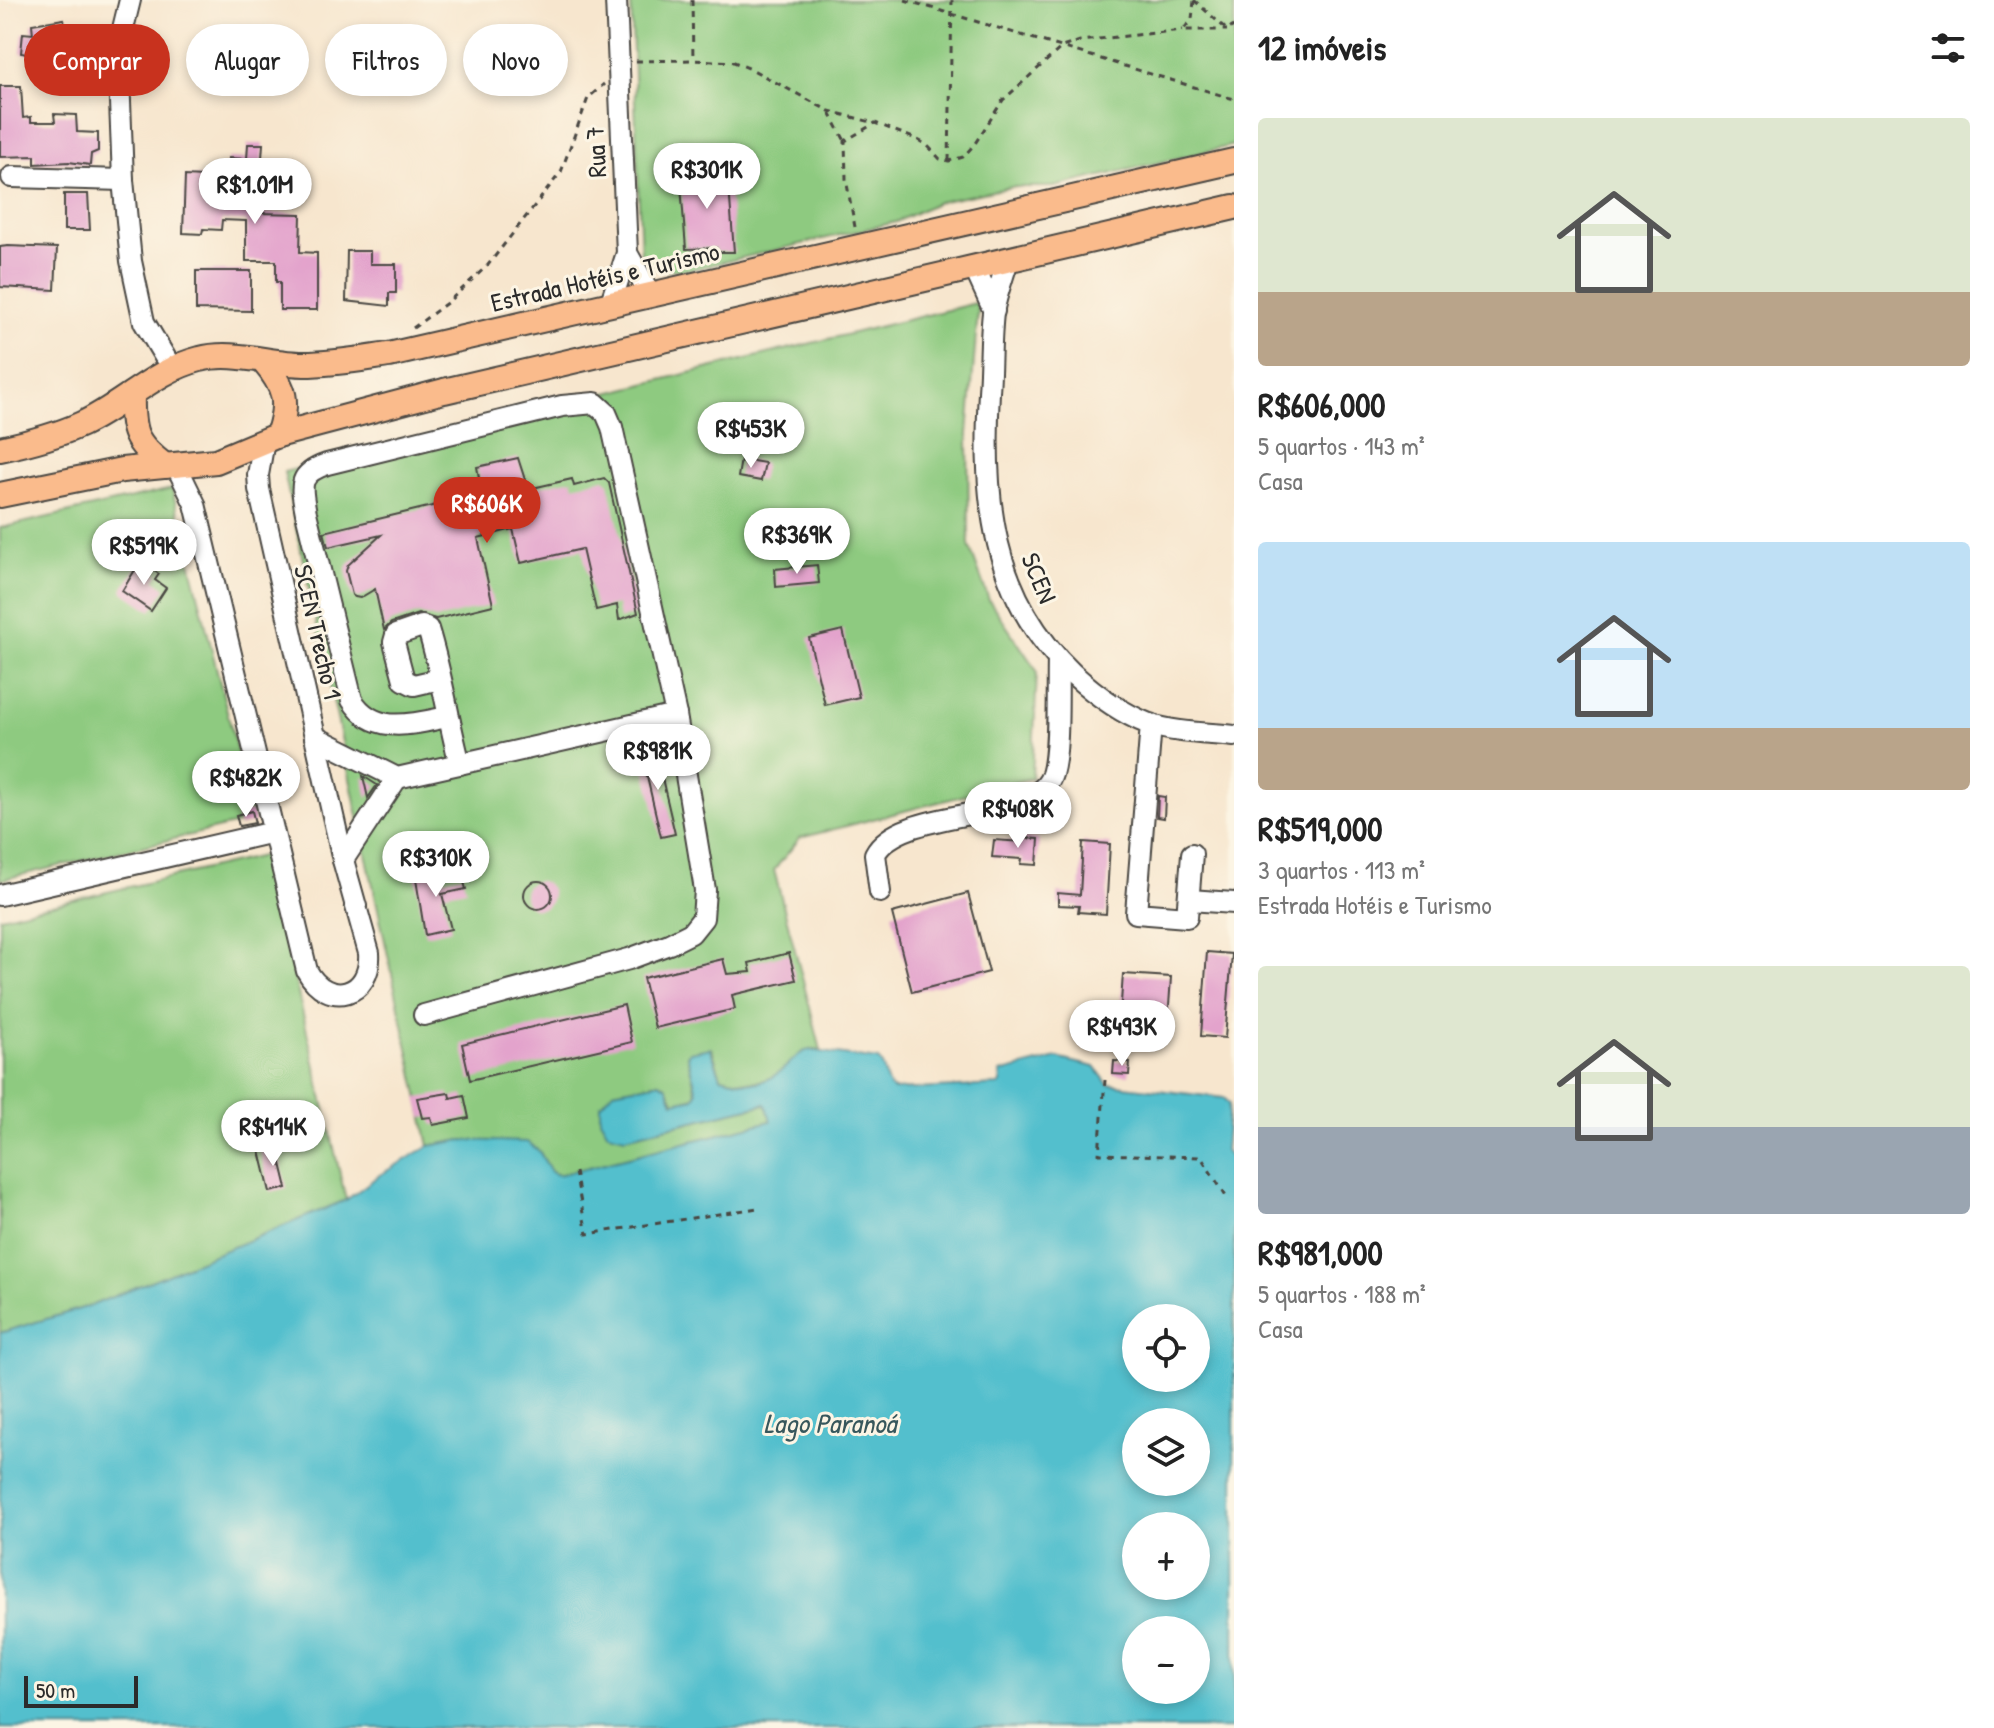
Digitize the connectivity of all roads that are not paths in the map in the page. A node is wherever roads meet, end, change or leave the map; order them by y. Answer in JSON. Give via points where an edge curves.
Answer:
{"nodes":[{"id":1,"x":130,"y":0,"type":"edge"},
{"id":2,"x":616,"y":0,"type":"edge"},
{"id":3,"x":1234,"y":161,"type":"edge"},
{"id":4,"x":12,"y":177,"type":"dead end"},
{"id":5,"x":123,"y":180,"type":"junction"},
{"id":6,"x":1234,"y":207,"type":"edge"},
{"id":7,"x":627,"y":253,"type":"junction"},
{"id":8,"x":1008,"y":260,"type":"junction"},
{"id":9,"x":974,"y":267,"type":"junction"},
{"id":10,"x":650,"y":294,"type":"junction"},
{"id":11,"x":611,"y":302,"type":"junction"},
{"id":12,"x":994,"y":311,"type":"junction"},
{"id":13,"x":264,"y":362,"type":"junction"},
{"id":14,"x":172,"y":369,"type":"junction"},
{"id":15,"x":132,"y":394,"type":"junction"},
{"id":16,"x":267,"y":445,"type":"junction"},
{"id":17,"x":0,"y":449,"type":"edge"},
{"id":18,"x":170,"y":466,"type":"junction"},
{"id":19,"x":0,"y":495,"type":"edge"},
{"id":20,"x":1058,"y":660,"type":"junction"},
{"id":21,"x":440,"y":679,"type":"dead end"},
{"id":22,"x":676,"y":715,"type":"junction"},
{"id":23,"x":447,"y":717,"type":"junction"},
{"id":24,"x":1151,"y":724,"type":"junction"},
{"id":25,"x":1234,"y":736,"type":"edge"},
{"id":26,"x":315,"y":737,"type":"junction"},
{"id":27,"x":460,"y":764,"type":"junction"},
{"id":28,"x":397,"y":778,"type":"junction"},
{"id":29,"x":273,"y":832,"type":"junction"},
{"id":30,"x":1192,"y":854,"type":"dead end"},
{"id":31,"x":343,"y":860,"type":"junction"},
{"id":32,"x":880,"y":892,"type":"dead end"},
{"id":33,"x":0,"y":895,"type":"edge"},
{"id":34,"x":1189,"y":900,"type":"junction"},
{"id":35,"x":1234,"y":903,"type":"edge"},
{"id":36,"x":424,"y":1015,"type":"dead end"}],
"edges":[{"from":1,"to":5,"type":"street","via":[[118,49]]},
{"from":2,"to":7,"type":"street","name":"Rua 7"},
{"from":3,"to":10,"type":"main road","name":"Estrada Hotéis e Turismo"},
{"from":4,"to":5,"type":"street"},
{"from":5,"to":14,"type":"street","via":[[137,297],[144,322]]},
{"from":6,"to":8,"type":"main road"},
{"from":7,"to":10,"type":"street","name":"Rua 7"},
{"from":7,"to":11,"type":"street","name":"Rua 7"},
{"from":8,"to":9,"type":"main road"},
{"from":8,"to":12,"type":"street","name":"SCEN"},
{"from":9,"to":12,"type":"street","name":"SCEN"},
{"from":9,"to":16,"type":"main road","via":[[444,391]]},
{"from":10,"to":11,"type":"main road","name":"Estrada Hotéis e Turismo"},
{"from":11,"to":13,"type":"main road","name":"Estrada Hotéis e Turismo","via":[[389,355]]},
{"from":12,"to":20,"type":"street","name":"SCEN","via":[[988,479],[995,537],[1028,622]]},
{"from":13,"to":14,"type":"main road","name":"Estrada Hotéis e Turismo","via":[[218,356]]},
{"from":13,"to":16,"type":"main road","via":[[283,389],[285,404]]},
{"from":14,"to":15,"type":"main road","name":"Estrada Hotéis e Turismo"},
{"from":15,"to":17,"type":"main road","name":"Estrada Hotéis e Turismo","via":[[83,423]]},
{"from":15,"to":18,"type":"main road","via":[[136,437],[147,453]]},
{"from":16,"to":18,"type":"main road","via":[[216,461]]},
{"from":16,"to":26,"type":"street","name":"SCEN Trecho 1","via":[[259,489]]},
{"from":18,"to":19,"type":"main road","via":[[122,470]]},
{"from":18,"to":29,"type":"street","name":"SCEN Trecho 1","via":[[195,504]]},
{"from":20,"to":24,"type":"street","name":"SCEN","via":[[1103,698]]},
{"from":20,"to":32,"type":"street","via":[[1055,754],[1046,785],[1027,798],[892,837],[875,854]]},
{"from":21,"to":23,"type":"street"},
{"from":22,"to":23,"type":"street","via":[[612,427],[602,408],[587,402],[327,464],[304,477],[306,513],[344,676],[357,708],[371,720],[394,725]]},
{"from":22,"to":27,"type":"street"},
{"from":22,"to":36,"type":"street","via":[[705,890],[705,912],[697,927],[681,939],[629,959]]},
{"from":23,"to":27,"type":"street"},
{"from":24,"to":25,"type":"street","name":"SCEN"},
{"from":24,"to":34,"type":"street","via":[[1136,913],[1187,917]]},
{"from":26,"to":28,"type":"street"},
{"from":26,"to":31,"type":"street","name":"SCEN Trecho 1"},
{"from":27,"to":28,"type":"street"},
{"from":28,"to":31,"type":"street"},
{"from":29,"to":31,"type":"street","name":"SCEN Trecho 1","via":[[307,971],[326,992],[341,994],[356,989],[370,968]]},
{"from":29,"to":33,"type":"street"},
{"from":30,"to":34,"type":"street"},
{"from":34,"to":35,"type":"street"}]}
